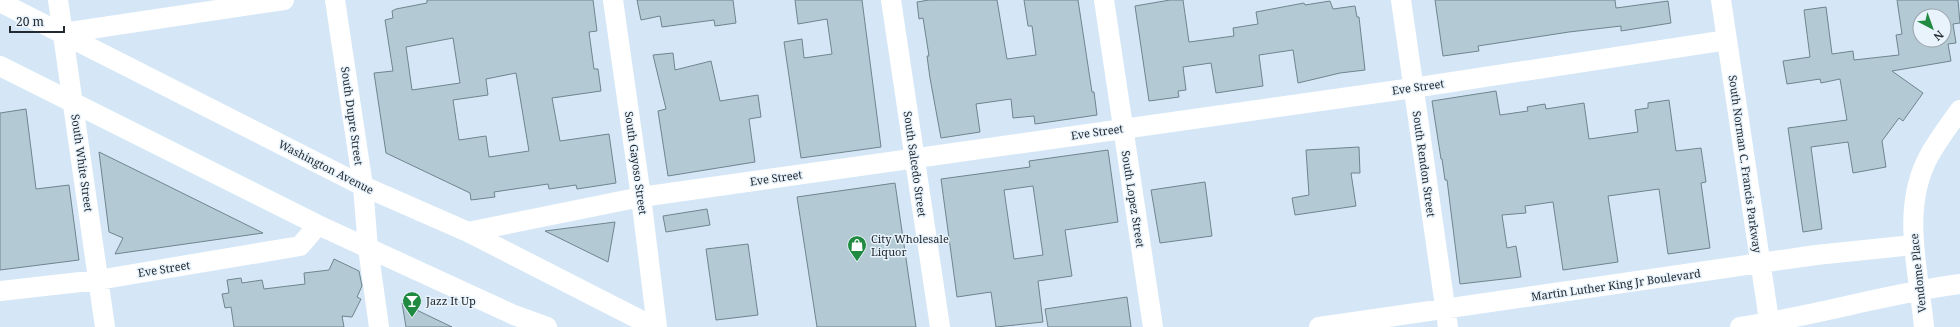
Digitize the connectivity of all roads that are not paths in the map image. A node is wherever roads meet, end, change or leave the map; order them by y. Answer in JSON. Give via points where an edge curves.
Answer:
{"nodes":[{"id":1,"x":58,"y":0,"type":"edge"},
{"id":2,"x":284,"y":0,"type":"edge"},
{"id":3,"x":335,"y":0,"type":"edge"},
{"id":4,"x":613,"y":0,"type":"edge"},
{"id":5,"x":891,"y":0,"type":"edge"},
{"id":6,"x":1104,"y":0,"type":"edge"},
{"id":7,"x":1401,"y":0,"type":"edge"},
{"id":8,"x":1721,"y":0,"type":"edge"},
{"id":9,"x":0,"y":2,"type":"edge"},
{"id":10,"x":63,"y":32,"type":"junction"},
{"id":11,"x":1727,"y":40,"type":"junction"},
{"id":12,"x":0,"y":66,"type":"edge"},
{"id":13,"x":1413,"y":88,"type":"junction"},
{"id":14,"x":74,"y":102,"type":"junction"},
{"id":15,"x":1960,"y":110,"type":"edge"},
{"id":16,"x":1122,"y":128,"type":"junction"},
{"id":17,"x":914,"y":159,"type":"junction"},
{"id":18,"x":363,"y":186,"type":"junction"},
{"id":19,"x":641,"y":198,"type":"junction"},
{"id":20,"x":318,"y":225,"type":"junction"},
{"id":21,"x":468,"y":232,"type":"junction"},
{"id":22,"x":1913,"y":245,"type":"junction"},
{"id":23,"x":368,"y":248,"type":"junction"},
{"id":24,"x":1760,"y":264,"type":"junction"},
{"id":25,"x":98,"y":280,"type":"junction"},
{"id":26,"x":1960,"y":284,"type":"edge"},
{"id":27,"x":1921,"y":290,"type":"junction"},
{"id":28,"x":0,"y":292,"type":"edge"},
{"id":29,"x":1447,"y":318,"type":"edge"},
{"id":30,"x":1770,"y":325,"type":"edge"},
{"id":31,"x":105,"y":327,"type":"edge"},
{"id":32,"x":379,"y":327,"type":"edge"},
{"id":33,"x":547,"y":327,"type":"edge"},
{"id":34,"x":656,"y":327,"type":"edge"},
{"id":35,"x":940,"y":327,"type":"edge"},
{"id":36,"x":1153,"y":327,"type":"edge"},
{"id":37,"x":1319,"y":327,"type":"edge"},
{"id":38,"x":1740,"y":327,"type":"edge"},
{"id":39,"x":1924,"y":327,"type":"edge"}],
"edges":[{"from":1,"to":10,"type":"street","name":"South White Street"},
{"from":2,"to":10,"type":"street"},
{"from":3,"to":18,"type":"street","name":"South Dupre Street"},
{"from":4,"to":19,"type":"street","name":"South Gayoso Street"},
{"from":5,"to":17,"type":"street","name":"South Salcedo Street"},
{"from":6,"to":16,"type":"street","name":"South Lopez Street"},
{"from":7,"to":13,"type":"street","name":"South Rendon Street"},
{"from":8,"to":11,"type":"street","name":"South Norman C. Francis Parkway"},
{"from":9,"to":10,"type":"street","name":"Washington Avenue"},
{"from":10,"to":14,"type":"street","name":"South White Street"},
{"from":10,"to":18,"type":"street","name":"Washington Avenue"},
{"from":11,"to":13,"type":"street","name":"Eve Street"},
{"from":11,"to":24,"type":"street","name":"South Norman C. Francis Parkway"},
{"from":12,"to":14,"type":"street"},
{"from":13,"to":16,"type":"street","name":"Eve Street"},
{"from":13,"to":29,"type":"street","name":"South Rendon Street"},
{"from":14,"to":20,"type":"street"},
{"from":14,"to":25,"type":"street","name":"South White Street"},
{"from":15,"to":22,"type":"street","name":"Vendome Place","via":[[1928,157],[1918,183],[1914,201]]},
{"from":16,"to":17,"type":"street","name":"Eve Street"},
{"from":16,"to":36,"type":"street","name":"South Lopez Street"},
{"from":17,"to":19,"type":"street","name":"Eve Street"},
{"from":17,"to":35,"type":"street","name":"South Salcedo Street"},
{"from":18,"to":21,"type":"street","name":"Washington Avenue"},
{"from":18,"to":23,"type":"street","name":"South Dupre Street"},
{"from":19,"to":21,"type":"street","name":"Eve Street"},
{"from":19,"to":34,"type":"street","name":"South Gayoso Street"},
{"from":20,"to":23,"type":"street"},
{"from":20,"to":25,"type":"street","name":"Eve Street","via":[[300,246]]},
{"from":21,"to":34,"type":"street","name":"Washington Avenue"},
{"from":22,"to":24,"type":"street","name":"Martin Luther King Jr Boulevard","via":[[1816,255]]},
{"from":22,"to":27,"type":"street","name":"Vendome Place"},
{"from":23,"to":32,"type":"street","name":"South Dupre Street"},
{"from":23,"to":33,"type":"street","via":[[514,315]]},
{"from":24,"to":29,"type":"street","name":"Martin Luther King Jr Boulevard"},
{"from":24,"to":30,"type":"street","name":"South Norman C. Francis Parkway"},
{"from":25,"to":28,"type":"street","name":"Eve Street"},
{"from":25,"to":31,"type":"street","name":"South White Street"},
{"from":26,"to":27,"type":"street"},
{"from":27,"to":30,"type":"street"},
{"from":27,"to":39,"type":"street","name":"Vendome Place"},
{"from":29,"to":37,"type":"street","name":"Martin Luther King Jr Boulevard"},
{"from":30,"to":38,"type":"street"}]}
